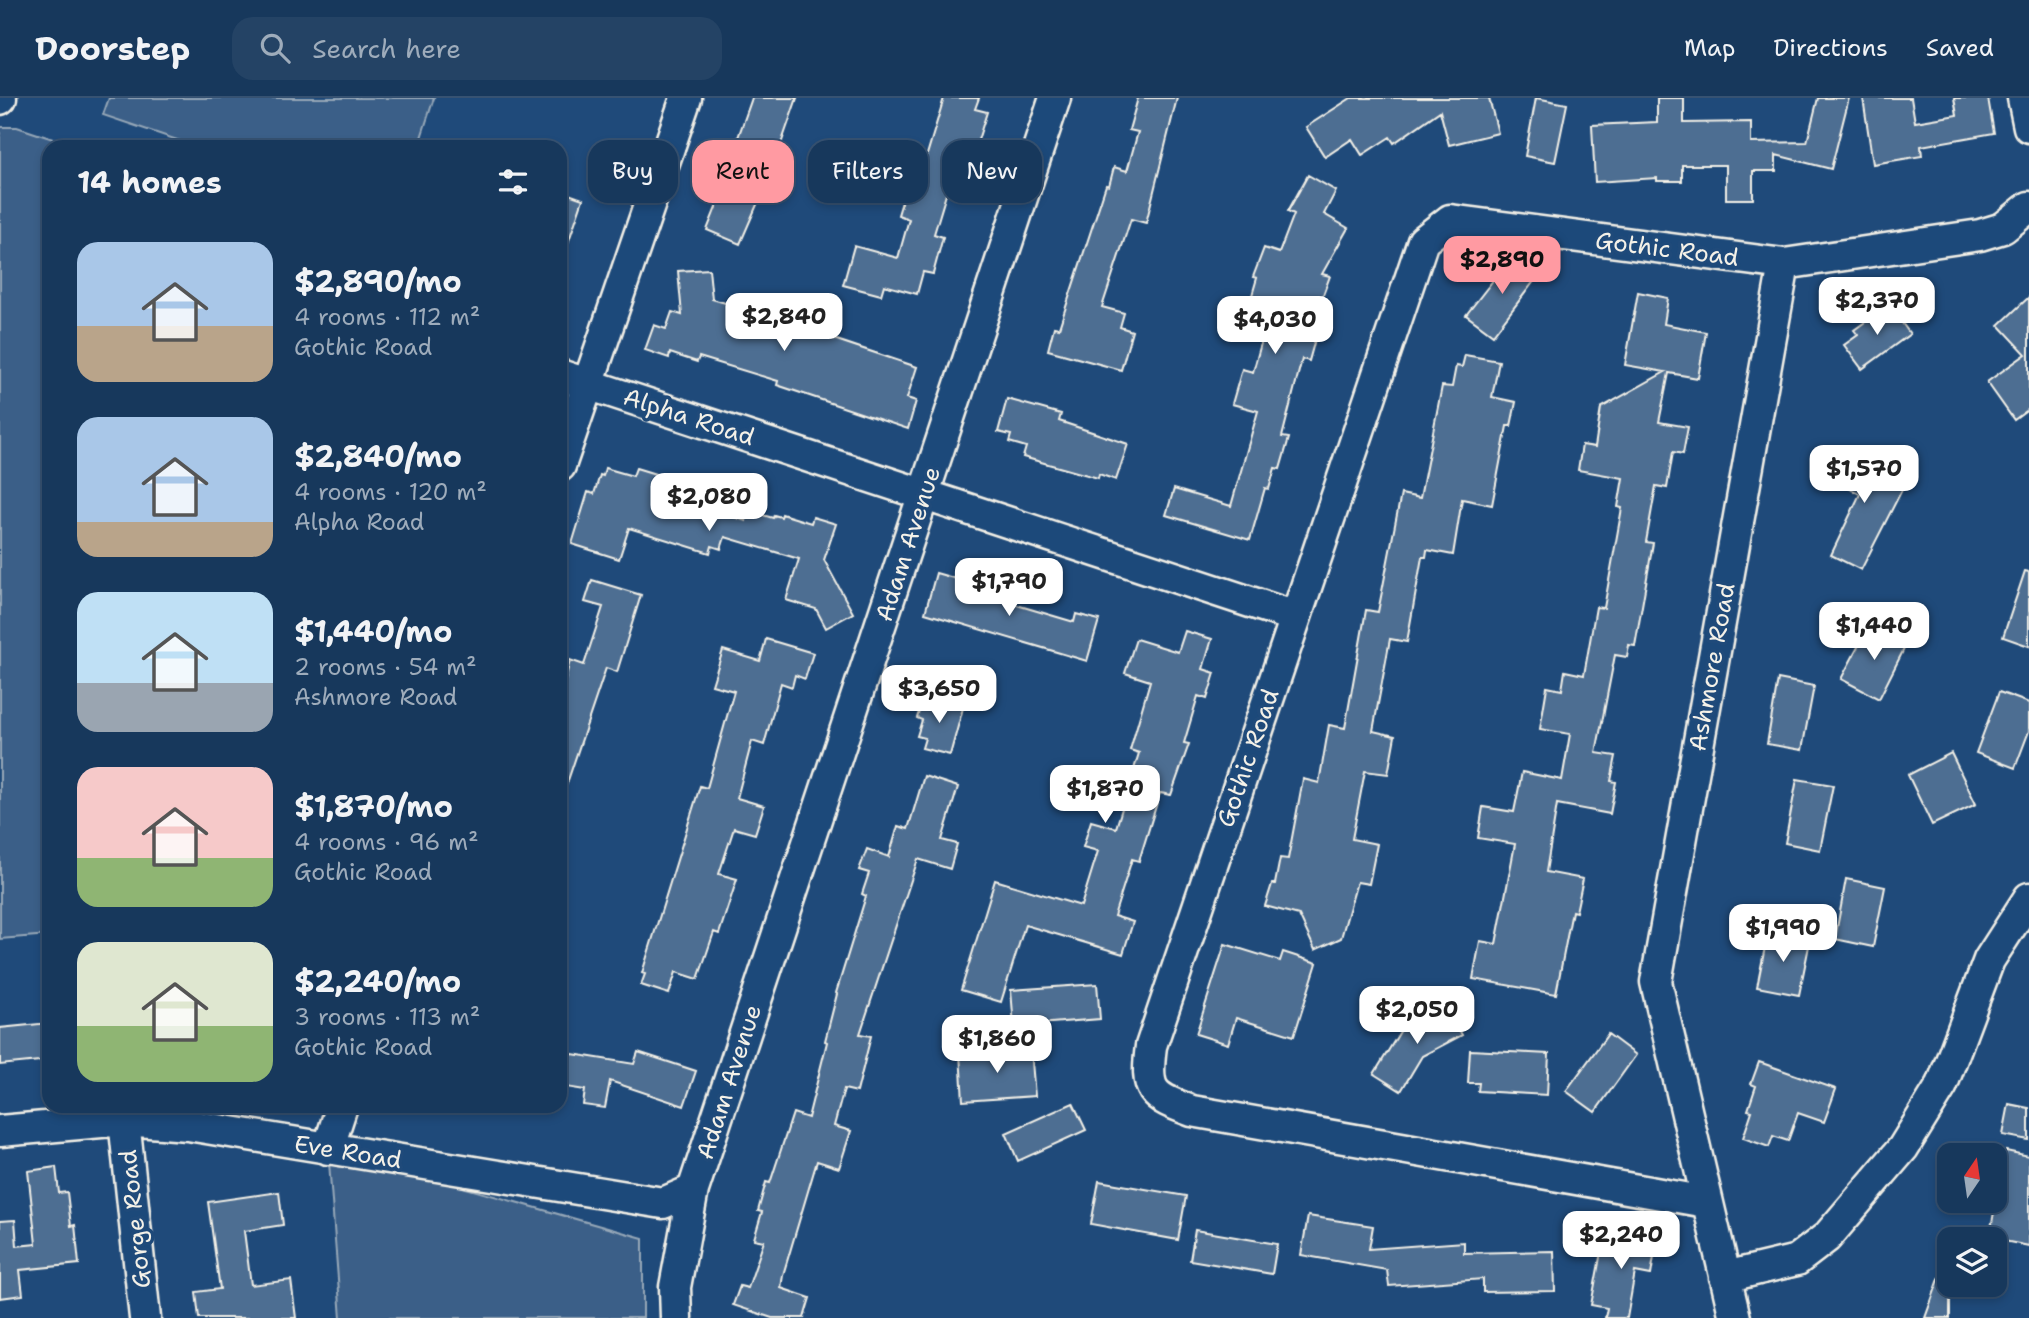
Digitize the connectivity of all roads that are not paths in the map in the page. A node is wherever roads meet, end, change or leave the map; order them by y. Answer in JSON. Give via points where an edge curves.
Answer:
{"nodes":[{"id":1,"x":686,"y":98,"type":"edge"},
{"id":2,"x":1055,"y":98,"type":"edge"},
{"id":3,"x":2022,"y":98,"type":"edge"},
{"id":4,"x":2029,"y":127,"type":"edge"},
{"id":5,"x":2029,"y":207,"type":"edge"},
{"id":6,"x":1784,"y":264,"type":"junction"},
{"id":7,"x":574,"y":380,"type":"edge"},
{"id":8,"x":567,"y":423,"type":"edge"},
{"id":9,"x":924,"y":495,"type":"junction"},
{"id":10,"x":1296,"y":617,"type":"junction"},
{"id":11,"x":2029,"y":898,"type":"edge"},
{"id":12,"x":340,"y":1113,"type":"edge"},
{"id":13,"x":124,"y":1120,"type":"junction"},
{"id":14,"x":0,"y":1131,"type":"edge"},
{"id":15,"x":327,"y":1149,"type":"junction"},
{"id":16,"x":693,"y":1190,"type":"junction"},
{"id":17,"x":1706,"y":1202,"type":"junction"},
{"id":18,"x":1725,"y":1277,"type":"junction"},
{"id":19,"x":145,"y":1318,"type":"edge"},
{"id":20,"x":676,"y":1318,"type":"edge"},
{"id":21,"x":1735,"y":1318,"type":"edge"}],
"edges":[{"from":1,"to":7,"type":"street"},
{"from":2,"to":9,"type":"street","name":"Adam Avenue"},
{"from":3,"to":4,"type":"street"},
{"from":5,"to":6,"type":"street","via":[[2003,228],[1980,235]]},
{"from":6,"to":10,"type":"street","name":"Gothic Road","via":[[1450,220],[1423,241]]},
{"from":6,"to":17,"type":"street","name":"Ashmore Road","via":[[1656,982]]},
{"from":7,"to":8,"type":"street"},
{"from":7,"to":9,"type":"street","name":"Alpha Road"},
{"from":9,"to":10,"type":"street","name":"Alpha Road"},
{"from":9,"to":16,"type":"street","name":"Adam Avenue"},
{"from":10,"to":17,"type":"street","name":"Gothic Road","via":[[1151,1046],[1147,1072],[1151,1088],[1163,1100],[1192,1111]]},
{"from":11,"to":18,"type":"street","via":[[1989,960],[1942,1085],[1903,1148],[1827,1237],[1797,1260]]},
{"from":12,"to":15,"type":"street"},
{"from":13,"to":14,"type":"street","name":"Eve Road"},
{"from":13,"to":15,"type":"street","name":"Eve Road","via":[[188,1125]]},
{"from":13,"to":19,"type":"street","name":"Gorge Road"},
{"from":15,"to":16,"type":"street","name":"Eve Road","via":[[663,1203]]},
{"from":16,"to":20,"type":"street","name":"Adam Avenue","via":[[675,1287]]},
{"from":17,"to":18,"type":"street","name":"Ashmore Road"},
{"from":18,"to":21,"type":"street","name":"Ashmore Road"}]}
